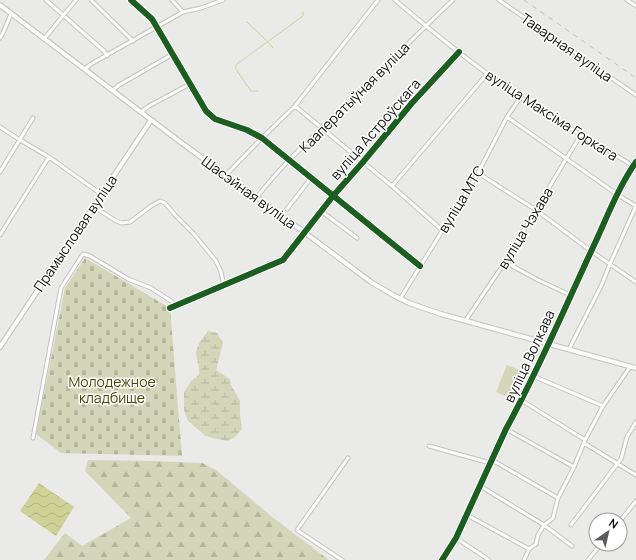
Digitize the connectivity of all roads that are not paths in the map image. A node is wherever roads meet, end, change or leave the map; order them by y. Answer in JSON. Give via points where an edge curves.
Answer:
{"nodes":[{"id":1,"x":46,"y":0,"type":"edge"},
{"id":2,"x":76,"y":0,"type":"edge"},
{"id":3,"x":91,"y":0,"type":"edge"},
{"id":4,"x":131,"y":0,"type":"edge"},
{"id":5,"x":172,"y":0,"type":"edge"},
{"id":6,"x":223,"y":0,"type":"edge"},
{"id":7,"x":378,"y":0,"type":"edge"},
{"id":8,"x":395,"y":0,"type":"edge"},
{"id":9,"x":453,"y":0,"type":"edge"},
{"id":10,"x":499,"y":0,"type":"edge"},
{"id":11,"x":627,"y":0,"type":"edge"},
{"id":12,"x":0,"y":6,"type":"edge"},
{"id":13,"x":636,"y":6,"type":"edge"},
{"id":14,"x":183,"y":12,"type":"junction"},
{"id":15,"x":11,"y":14,"type":"junction"},
{"id":16,"x":64,"y":15,"type":"junction"},
{"id":17,"x":426,"y":26,"type":"junction"},
{"id":18,"x":157,"y":27,"type":"junction"},
{"id":19,"x":0,"y":38,"type":"edge"},
{"id":20,"x":44,"y":39,"type":"junction"},
{"id":21,"x":133,"y":41,"type":"junction"},
{"id":22,"x":459,"y":52,"type":"junction"},
{"id":23,"x":173,"y":54,"type":"junction"},
{"id":24,"x":106,"y":56,"type":"junction"},
{"id":25,"x":85,"y":69,"type":"junction"},
{"id":26,"x":487,"y":74,"type":"junction"},
{"id":27,"x":190,"y":84,"type":"junction"},
{"id":28,"x":113,"y":90,"type":"junction"},
{"id":29,"x":636,"y":94,"type":"edge"},
{"id":30,"x":520,"y":98,"type":"junction"},
{"id":31,"x":295,"y":106,"type":"junction"},
{"id":32,"x":141,"y":112,"type":"junction"},
{"id":33,"x":507,"y":117,"type":"junction"},
{"id":34,"x":33,"y":118,"type":"dead end"},
{"id":35,"x":151,"y":120,"type":"junction"},
{"id":36,"x":0,"y":127,"type":"edge"},
{"id":37,"x":322,"y":128,"type":"junction"},
{"id":38,"x":582,"y":135,"type":"junction"},
{"id":39,"x":262,"y":138,"type":"junction"},
{"id":40,"x":20,"y":140,"type":"junction"},
{"id":41,"x":49,"y":157,"type":"junction"},
{"id":42,"x":566,"y":159,"type":"junction"},
{"id":43,"x":289,"y":161,"type":"junction"},
{"id":44,"x":363,"y":162,"type":"junction"},
{"id":45,"x":636,"y":162,"type":"edge"},
{"id":46,"x":634,"y":167,"type":"edge"},
{"id":47,"x":0,"y":172,"type":"edge"},
{"id":48,"x":478,"y":173,"type":"junction"},
{"id":49,"x":226,"y":175,"type":"junction"},
{"id":50,"x":311,"y":178,"type":"junction"},
{"id":51,"x":392,"y":186,"type":"junction"},
{"id":52,"x":101,"y":194,"type":"junction"},
{"id":53,"x":618,"y":195,"type":"junction"},
{"id":54,"x":333,"y":196,"type":"junction"},
{"id":55,"x":257,"y":197,"type":"junction"},
{"id":56,"x":93,"y":206,"type":"junction"},
{"id":57,"x":636,"y":206,"type":"edge"},
{"id":58,"x":287,"y":209,"type":"dead end"},
{"id":59,"x":321,"y":210,"type":"junction"},
{"id":60,"x":536,"y":210,"type":"junction"},
{"id":61,"x":442,"y":230,"type":"junction"},
{"id":62,"x":304,"y":232,"type":"junction"},
{"id":63,"x":0,"y":235,"type":"edge"},
{"id":64,"x":357,"y":238,"type":"dead end"},
{"id":65,"x":591,"y":252,"type":"junction"},
{"id":66,"x":505,"y":262,"type":"junction"},
{"id":67,"x":610,"y":264,"type":"junction"},
{"id":68,"x":420,"y":266,"type":"junction"},
{"id":69,"x":636,"y":282,"type":"edge"},
{"id":70,"x":224,"y":286,"type":"junction"},
{"id":71,"x":570,"y":296,"type":"junction"},
{"id":72,"x":400,"y":299,"type":"junction"},
{"id":73,"x":177,"y":305,"type":"junction"},
{"id":74,"x":170,"y":308,"type":"dead end"},
{"id":75,"x":466,"y":320,"type":"junction"},
{"id":76,"x":549,"y":343,"type":"junction"},
{"id":77,"x":0,"y":347,"type":"edge"},
{"id":78,"x":569,"y":349,"type":"junction"},
{"id":79,"x":630,"y":367,"type":"junction"},
{"id":80,"x":636,"y":368,"type":"edge"},
{"id":81,"x":533,"y":376,"type":"junction"},
{"id":82,"x":521,"y":400,"type":"junction"},
{"id":83,"x":603,"y":406,"type":"junction"},
{"id":84,"x":636,"y":422,"type":"edge"},
{"id":85,"x":506,"y":429,"type":"junction"},
{"id":86,"x":33,"y":438,"type":"dead end"},
{"id":87,"x":585,"y":441,"type":"junction"},
{"id":88,"x":429,"y":446,"type":"dead end"},
{"id":89,"x":348,"y":458,"type":"dead end"},
{"id":90,"x":491,"y":462,"type":"junction"},
{"id":91,"x":618,"y":464,"type":"junction"},
{"id":92,"x":574,"y":467,"type":"junction"},
{"id":93,"x":636,"y":475,"type":"edge"},
{"id":94,"x":480,"y":486,"type":"junction"},
{"id":95,"x":558,"y":498,"type":"junction"},
{"id":96,"x":636,"y":501,"type":"edge"},
{"id":97,"x":627,"y":512,"type":"edge"},
{"id":98,"x":467,"y":514,"type":"junction"},
{"id":99,"x":544,"y":524,"type":"junction"},
{"id":100,"x":571,"y":525,"type":"dead end"},
{"id":101,"x":456,"y":538,"type":"junction"},
{"id":102,"x":572,"y":546,"type":"dead end"},
{"id":103,"x":529,"y":549,"type":"junction"},
{"id":104,"x":594,"y":552,"type":"edge"},
{"id":105,"x":342,"y":560,"type":"edge"},
{"id":106,"x":442,"y":560,"type":"edge"},
{"id":107,"x":489,"y":560,"type":"edge"},
{"id":108,"x":524,"y":560,"type":"edge"},
{"id":109,"x":588,"y":560,"type":"edge"}],
"edges":[{"from":1,"to":16,"type":"street"},
{"from":2,"to":16,"type":"street"},
{"from":3,"to":21,"type":"street"},
{"from":4,"to":18,"type":"street"},
{"from":5,"to":14,"type":"street"},
{"from":6,"to":14,"type":"street"},
{"from":7,"to":31,"type":"street"},
{"from":8,"to":17,"type":"street","name":"вуліца Максіма Горкага"},
{"from":9,"to":17,"type":"street","name":"Кааператыўная вуліца"},
{"from":10,"to":29,"type":"street","name":"Таварная вуліца"},
{"from":11,"to":13,"type":"street"},
{"from":12,"to":15,"type":"main road","name":"Шасэйная вуліца"},
{"from":14,"to":18,"type":"street"},
{"from":15,"to":19,"type":"street"},
{"from":15,"to":20,"type":"main road","name":"Шасэйная вуліца"},
{"from":16,"to":20,"type":"street"},
{"from":16,"to":24,"type":"street","via":[[104,51]]},
{"from":17,"to":22,"type":"street","name":"вуліца Максіма Горкага"},
{"from":17,"to":37,"type":"street","name":"Кааператыўная вуліца"},
{"from":18,"to":21,"type":"street"},
{"from":18,"to":23,"type":"street"},
{"from":20,"to":25,"type":"main road","name":"Шасэйная вуліца"},
{"from":21,"to":24,"type":"street"},
{"from":22,"to":26,"type":"street","name":"вуліца Максіма Горкага"},
{"from":22,"to":44,"type":"street","name":"вуліца Астроўскага"},
{"from":23,"to":27,"type":"street"},
{"from":23,"to":28,"type":"street"},
{"from":24,"to":25,"type":"street"},
{"from":25,"to":28,"type":"main road","name":"Шасэйная вуліца"},
{"from":26,"to":30,"type":"street","name":"вуліца Максіма Горкага"},
{"from":26,"to":51,"type":"street"},
{"from":27,"to":32,"type":"street"},
{"from":27,"to":39,"type":"street","via":[[206,111],[215,120],[247,130]]},
{"from":28,"to":32,"type":"main road","name":"Шасэйная вуліца"},
{"from":30,"to":33,"type":"street","name":"вуліца МТС"},
{"from":30,"to":38,"type":"street","name":"вуліца Максіма Горкага"},
{"from":31,"to":37,"type":"street"},
{"from":31,"to":39,"type":"street"},
{"from":32,"to":35,"type":"main road","name":"Шасэйная вуліца"},
{"from":33,"to":42,"type":"street"},
{"from":33,"to":48,"type":"street","name":"вуліца МТС"},
{"from":34,"to":40,"type":"street"},
{"from":35,"to":49,"type":"main road","name":"Шасэйная вуліца"},
{"from":35,"to":52,"type":"main road","name":"Прамысловая вуліца"},
{"from":36,"to":40,"type":"street"},
{"from":37,"to":43,"type":"street","name":"Кааператыўная вуліца"},
{"from":37,"to":44,"type":"street"},
{"from":38,"to":42,"type":"street","name":"вуліца Чэхава"},
{"from":38,"to":46,"type":"street","name":"вуліца Максіма Горкага"},
{"from":39,"to":43,"type":"street"},
{"from":39,"to":49,"type":"street"},
{"from":40,"to":41,"type":"street"},
{"from":40,"to":47,"type":"street"},
{"from":41,"to":52,"type":"street"},
{"from":41,"to":63,"type":"street"},
{"from":42,"to":53,"type":"street"},
{"from":42,"to":60,"type":"street","name":"вуліца Чэхава"},
{"from":43,"to":50,"type":"street"},
{"from":43,"to":55,"type":"street","name":"Кааператыўная вуліца"},
{"from":44,"to":51,"type":"street"},
{"from":44,"to":54,"type":"street","name":"вуліца Астроўскага"},
{"from":45,"to":46,"type":"street","name":"вуліца Волкава"},
{"from":46,"to":53,"type":"street","name":"вуліца Волкава"},
{"from":48,"to":60,"type":"street"},
{"from":48,"to":61,"type":"street","name":"вуліца МТС"},
{"from":49,"to":55,"type":"main road","name":"Шасэйная вуліца"},
{"from":50,"to":54,"type":"street"},
{"from":50,"to":58,"type":"street"},
{"from":51,"to":61,"type":"street"},
{"from":52,"to":56,"type":"main road","name":"Прамысловая вуліца"},
{"from":53,"to":57,"type":"street"},
{"from":53,"to":65,"type":"street","name":"вуліца Волкава"},
{"from":54,"to":59,"type":"street","name":"вуліца Астроўскага"},
{"from":54,"to":68,"type":"street"},
{"from":55,"to":62,"type":"main road","name":"Шасэйная вуліца"},
{"from":56,"to":70,"type":"street","via":[[122,223],[130,222],[160,201],[165,203],[216,261]]},
{"from":56,"to":77,"type":"main road","name":"Прамысловая вуліца"},
{"from":57,"to":67,"type":"street"},
{"from":59,"to":62,"type":"street","name":"вуліца Астроўскага"},
{"from":59,"to":64,"type":"street"},
{"from":60,"to":65,"type":"street"},
{"from":60,"to":66,"type":"street","name":"вуліца Чэхава"},
{"from":61,"to":68,"type":"street","name":"вуліца МТС"},
{"from":62,"to":70,"type":"street","name":"вуліца Астроўскага","via":[[282,260]]},
{"from":62,"to":72,"type":"main road","name":"Шасэйная вуліца","via":[[372,282]]},
{"from":65,"to":67,"type":"street"},
{"from":65,"to":71,"type":"street","name":"вуліца Волкава"},
{"from":66,"to":71,"type":"street"},
{"from":66,"to":75,"type":"street","name":"вуліца Чэхава"},
{"from":67,"to":69,"type":"street"},
{"from":67,"to":78,"type":"street"},
{"from":68,"to":72,"type":"street","name":"вуліца МТС"},
{"from":70,"to":73,"type":"street","name":"вуліца Астроўскага"},
{"from":71,"to":76,"type":"street","name":"вуліца Волкава"},
{"from":72,"to":75,"type":"main road","name":"Шасэйная вуліца"},
{"from":73,"to":74,"type":"street","name":"вуліца Астроўскага"},
{"from":73,"to":86,"type":"street","via":[[151,288],[83,254],[61,288]]},
{"from":75,"to":76,"type":"main road","name":"Шасэйная вуліца"},
{"from":76,"to":78,"type":"main road","name":"Шасэйная вуліца"},
{"from":76,"to":81,"type":"main road","name":"вуліца Волкава"},
{"from":78,"to":79,"type":"main road","name":"Шасэйная вуліца"},
{"from":79,"to":80,"type":"main road","name":"Шасэйная вуліца"},
{"from":79,"to":83,"type":"street"},
{"from":81,"to":82,"type":"main road","name":"вуліца Волкава"},
{"from":81,"to":83,"type":"street"},
{"from":82,"to":85,"type":"main road","name":"вуліца Волкава"},
{"from":82,"to":87,"type":"street"},
{"from":83,"to":87,"type":"street"},
{"from":84,"to":91,"type":"street","via":[[627,437]]},
{"from":85,"to":90,"type":"main road","name":"вуліца Волкава"},
{"from":85,"to":92,"type":"street"},
{"from":87,"to":91,"type":"street"},
{"from":87,"to":92,"type":"street"},
{"from":88,"to":90,"type":"street"},
{"from":89,"to":105,"type":"street","via":[[298,530]]},
{"from":90,"to":94,"type":"main road","name":"вуліца Волкава"},
{"from":90,"to":95,"type":"street"},
{"from":91,"to":93,"type":"street"},
{"from":91,"to":100,"type":"street"},
{"from":92,"to":95,"type":"street"},
{"from":94,"to":98,"type":"main road","name":"вуліца Волкава"},
{"from":94,"to":99,"type":"street"},
{"from":95,"to":99,"type":"street","via":[[553,518]]},
{"from":96,"to":97,"type":"street"},
{"from":98,"to":101,"type":"main road","name":"вуліца Волкава"},
{"from":98,"to":103,"type":"street"},
{"from":99,"to":102,"type":"street"},
{"from":99,"to":103,"type":"street","via":[[536,544]]},
{"from":101,"to":106,"type":"main road","name":"вуліца Волкава"},
{"from":101,"to":107,"type":"street"},
{"from":103,"to":108,"type":"street"},
{"from":104,"to":109,"type":"street"}]}
